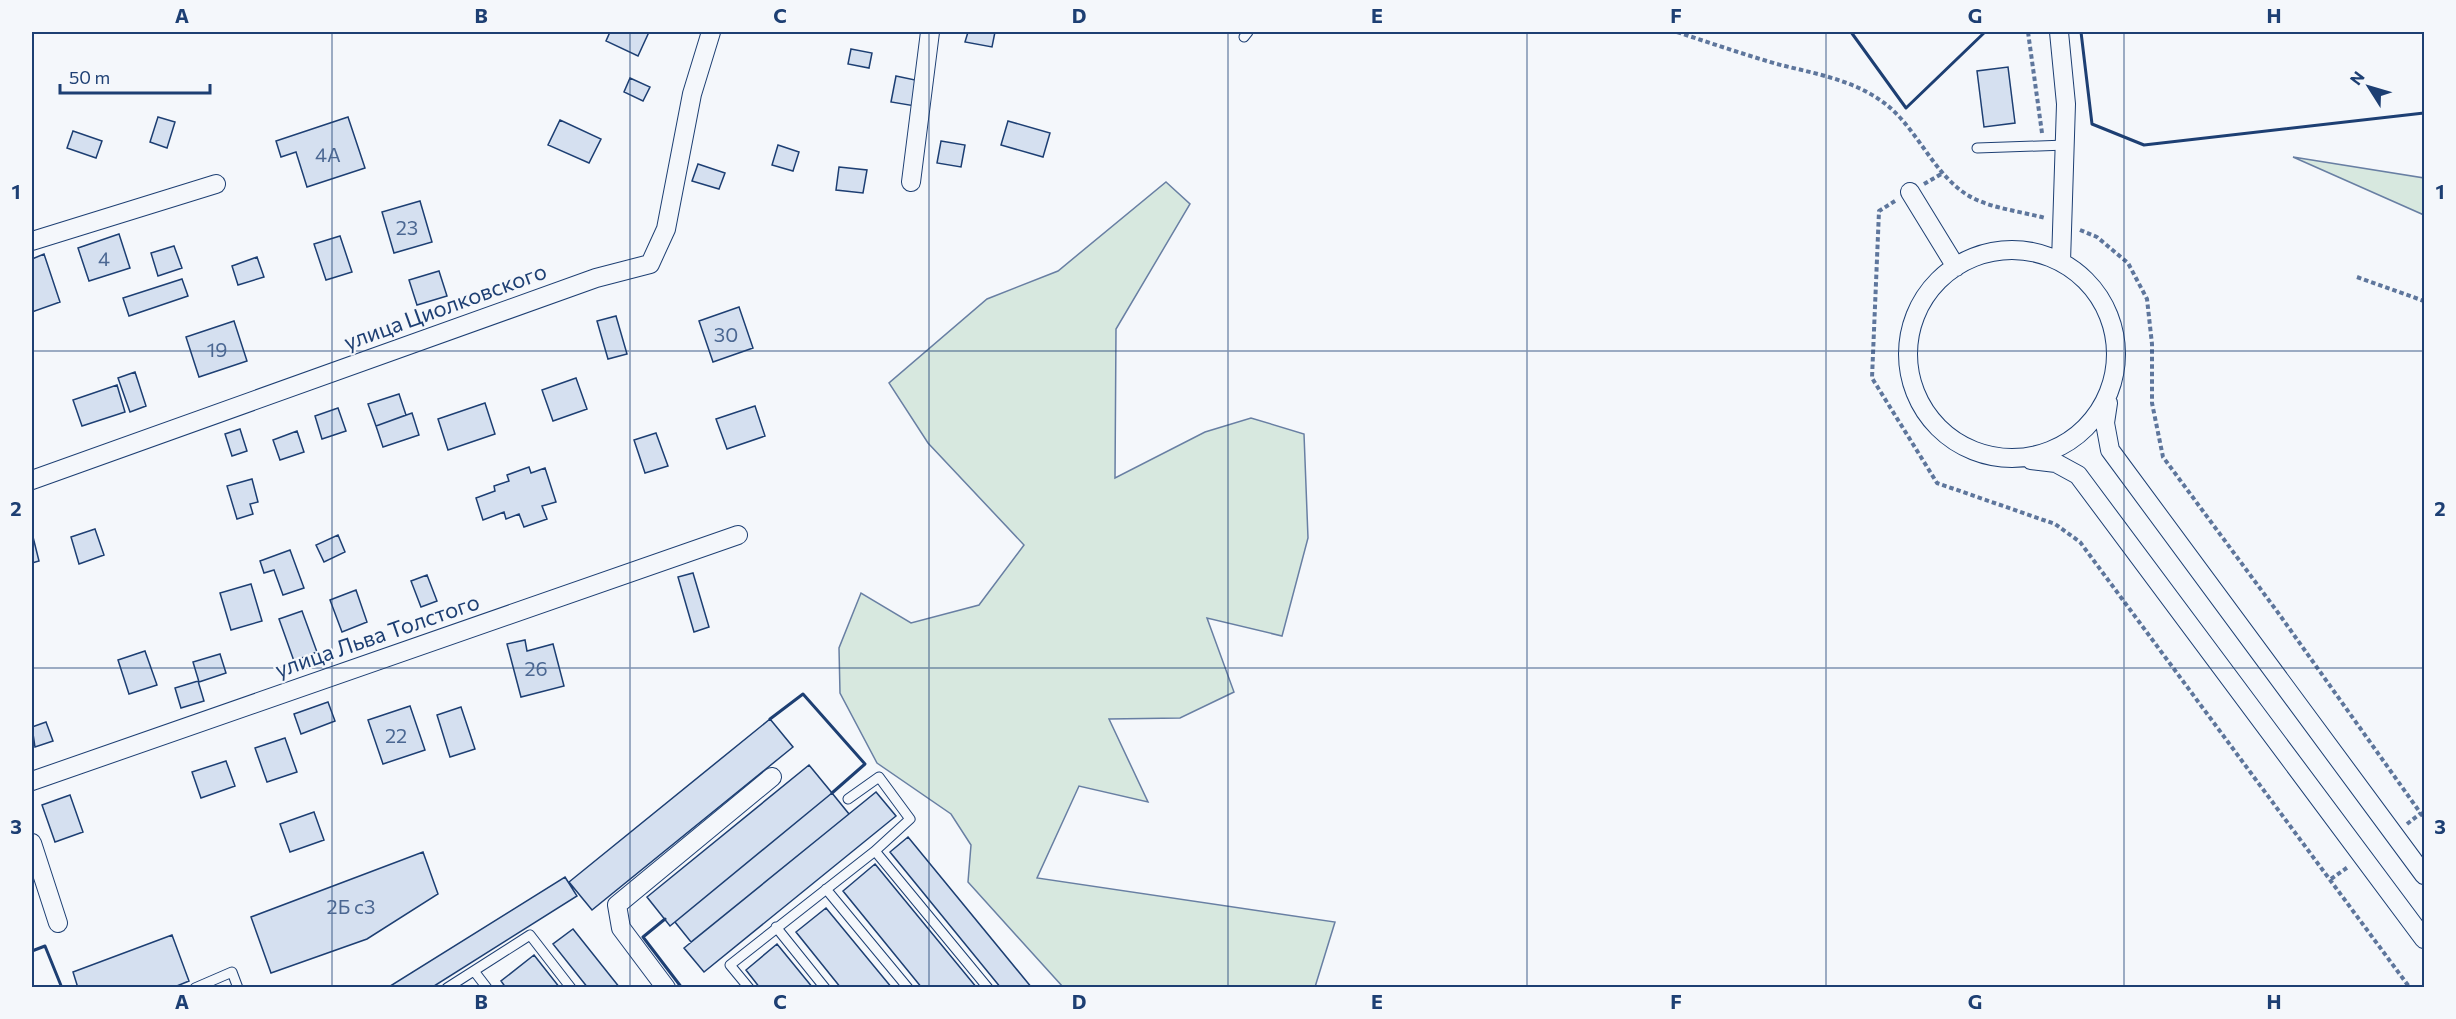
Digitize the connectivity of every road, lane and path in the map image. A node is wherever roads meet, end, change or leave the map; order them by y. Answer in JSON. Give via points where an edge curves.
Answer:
{"nodes":[{"id":1,"x":711,"y":32,"type":"edge"},
{"id":2,"x":930,"y":32,"type":"edge"},
{"id":3,"x":1677,"y":32,"type":"edge"},
{"id":4,"x":2028,"y":32,"type":"edge"},
{"id":5,"x":2059,"y":32,"type":"edge"},
{"id":6,"x":2066,"y":145,"type":"junction"},
{"id":7,"x":2043,"y":146,"type":"junction"},
{"id":8,"x":1977,"y":148,"type":"dead end"},
{"id":9,"x":1943,"y":173,"type":"junction"},
{"id":10,"x":911,"y":182,"type":"dead end"},
{"id":11,"x":216,"y":184,"type":"dead end"},
{"id":12,"x":1910,"y":192,"type":"junction"},
{"id":13,"x":2063,"y":223,"type":"junction"},
{"id":14,"x":32,"y":241,"type":"edge"},
{"id":15,"x":2061,"y":262,"type":"junction"},
{"id":16,"x":1956,"y":267,"type":"junction"},
{"id":17,"x":2357,"y":277,"type":"dead end"},
{"id":18,"x":2424,"y":301,"type":"edge"},
{"id":19,"x":2109,"y":394,"type":"junction"},
{"id":20,"x":2020,"y":458,"type":"junction"},
{"id":21,"x":32,"y":480,"type":"edge"},
{"id":22,"x":738,"y":535,"type":"dead end"},
{"id":23,"x":772,"y":777,"type":"dead end"},
{"id":24,"x":32,"y":781,"type":"edge"},
{"id":25,"x":848,"y":799,"type":"dead end"},
{"id":26,"x":2424,"y":818,"type":"edge"},
{"id":27,"x":32,"y":843,"type":"edge"},
{"id":28,"x":875,"y":851,"type":"junction"},
{"id":29,"x":2424,"y":875,"type":"edge"},
{"id":30,"x":826,"y":889,"type":"junction"},
{"id":31,"x":58,"y":922,"type":"dead end"},
{"id":32,"x":776,"y":927,"type":"junction"},
{"id":33,"x":2424,"y":939,"type":"edge"},
{"id":34,"x":474,"y":971,"type":"junction"},
{"id":35,"x":195,"y":987,"type":"edge"},
{"id":36,"x":238,"y":987,"type":"edge"},
{"id":37,"x":447,"y":987,"type":"edge"},
{"id":38,"x":487,"y":987,"type":"edge"},
{"id":39,"x":571,"y":987,"type":"edge"},
{"id":40,"x":666,"y":987,"type":"edge"},
{"id":41,"x":749,"y":987,"type":"edge"},
{"id":42,"x":825,"y":987,"type":"edge"},
{"id":43,"x":908,"y":987,"type":"edge"},
{"id":44,"x":988,"y":987,"type":"edge"},
{"id":45,"x":2410,"y":987,"type":"edge"}],
"edges":[{"from":1,"to":21,"type":"street","name":"улица Циолковского","via":[[692,94],[666,229],[650,264],[596,278]]},
{"from":2,"to":10,"type":"street"},
{"from":3,"to":9,"type":"path","via":[[1854,85],[1882,100]]},
{"from":4,"to":7,"type":"path"},
{"from":5,"to":6,"type":"street"},
{"from":6,"to":7,"type":"lane"},
{"from":6,"to":13,"type":"street"},
{"from":7,"to":8,"type":"lane"},
{"from":9,"to":12,"type":"path"},
{"from":9,"to":13,"type":"path","via":[[1980,202]]},
{"from":11,"to":14,"type":"street"},
{"from":12,"to":16,"type":"street"},
{"from":12,"to":45,"type":"path","via":[[1879,211],[1872,378],[1937,483],[2055,524],[2080,542]]},
{"from":13,"to":15,"type":"street"},
{"from":13,"to":26,"type":"path","via":[[2097,237],[2128,263],[2147,299],[2152,403],[2163,457]]},
{"from":15,"to":16,"type":"street","via":[[2044,255],[2008,250],[1989,252]]},
{"from":15,"to":19,"type":"street","via":[[2091,285],[2110,318],[2117,356]]},
{"from":16,"to":20,"type":"street","via":[[1928,294],[1914,320],[1908,349],[1913,388],[1933,422],[1963,446],[1981,454]]},
{"from":17,"to":18,"type":"path"},
{"from":19,"to":20,"type":"street","via":[[2092,422],[2073,438],[2052,451]]},
{"from":19,"to":29,"type":"street","via":[[2105,423],[2110,450]]},
{"from":20,"to":33,"type":"street","via":[[2056,463],[2078,475]]},
{"from":22,"to":24,"type":"street","name":"улица Льва Толстого"},
{"from":23,"to":40,"type":"street","via":[[617,905],[621,928]]},
{"from":25,"to":28,"type":"lane","via":[[879,777],[910,819]]},
{"from":27,"to":31,"type":"street"},
{"from":28,"to":30,"type":"lane"},
{"from":28,"to":44,"type":"lane"},
{"from":30,"to":32,"type":"lane"},
{"from":30,"to":43,"type":"lane"},
{"from":32,"to":41,"type":"lane","via":[[730,965]]},
{"from":32,"to":42,"type":"lane"},
{"from":34,"to":37,"type":"lane"},
{"from":34,"to":38,"type":"lane"},
{"from":34,"to":39,"type":"lane","via":[[530,935]]},
{"from":35,"to":36,"type":"lane","via":[[232,972]]}]}
